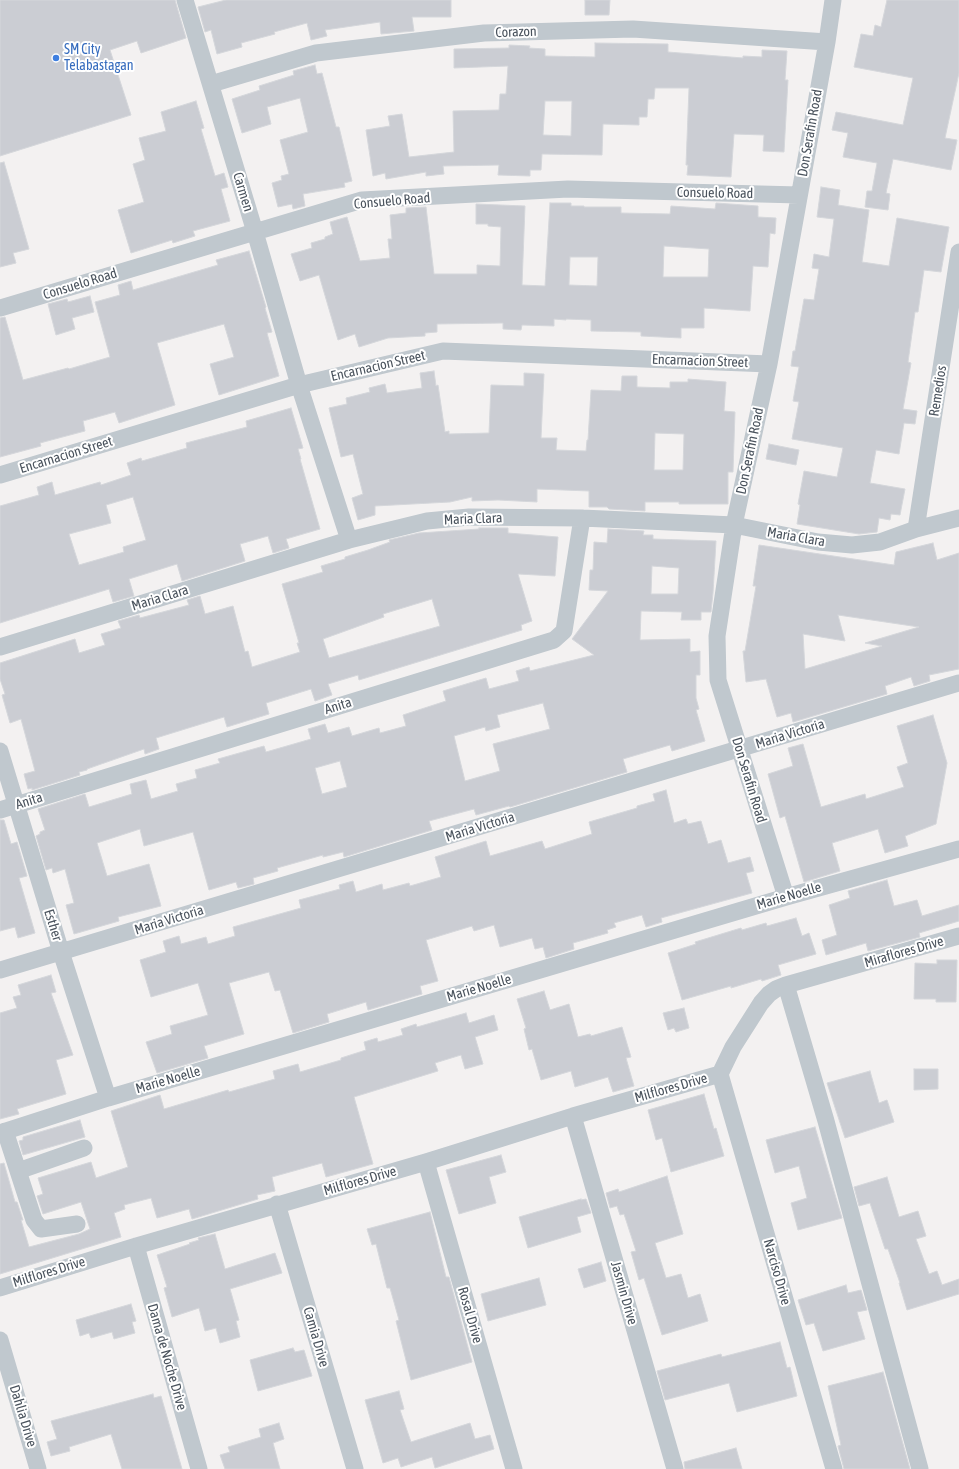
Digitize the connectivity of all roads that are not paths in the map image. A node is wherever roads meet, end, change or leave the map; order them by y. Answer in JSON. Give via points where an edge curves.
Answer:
{"nodes":[{"id":1,"x":185,"y":0,"type":"edge"},
{"id":2,"x":833,"y":0,"type":"edge"},
{"id":3,"x":827,"y":42,"type":"junction"},
{"id":4,"x":211,"y":84,"type":"junction"},
{"id":5,"x":799,"y":194,"type":"junction"},
{"id":6,"x":255,"y":232,"type":"junction"},
{"id":7,"x":959,"y":252,"type":"edge"},
{"id":8,"x":0,"y":308,"type":"edge"},
{"id":9,"x":769,"y":364,"type":"junction"},
{"id":10,"x":299,"y":385,"type":"junction"},
{"id":11,"x":0,"y":475,"type":"edge"},
{"id":12,"x":582,"y":518,"type":"junction"},
{"id":13,"x":959,"y":518,"type":"edge"},
{"id":14,"x":734,"y":525,"type":"junction"},
{"id":15,"x":916,"y":529,"type":"junction"},
{"id":16,"x":349,"y":540,"type":"junction"},
{"id":17,"x":0,"y":647,"type":"edge"},
{"id":18,"x":959,"y":683,"type":"edge"},
{"id":19,"x":740,"y":750,"type":"junction"},
{"id":20,"x":0,"y":751,"type":"edge"},
{"id":21,"x":17,"y":805,"type":"junction"},
{"id":22,"x":0,"y":810,"type":"edge"},
{"id":23,"x":959,"y":848,"type":"edge"},
{"id":24,"x":786,"y":897,"type":"junction"},
{"id":25,"x":959,"y":936,"type":"edge"},
{"id":26,"x":61,"y":952,"type":"junction"},
{"id":27,"x":0,"y":970,"type":"edge"},
{"id":28,"x":786,"y":985,"type":"junction"},
{"id":29,"x":720,"y":1074,"type":"junction"},
{"id":30,"x":108,"y":1098,"type":"junction"},
{"id":31,"x":573,"y":1116,"type":"junction"},
{"id":32,"x":3,"y":1132,"type":"edge"},
{"id":33,"x":84,"y":1148,"type":"dead end"},
{"id":34,"x":426,"y":1162,"type":"junction"},
{"id":35,"x":18,"y":1171,"type":"junction"},
{"id":36,"x":277,"y":1204,"type":"junction"},
{"id":37,"x":78,"y":1224,"type":"dead end"},
{"id":38,"x":136,"y":1246,"type":"junction"},
{"id":39,"x":0,"y":1288,"type":"edge"},
{"id":40,"x":0,"y":1340,"type":"edge"},
{"id":41,"x":38,"y":1469,"type":"edge"},
{"id":42,"x":199,"y":1469,"type":"edge"},
{"id":43,"x":355,"y":1469,"type":"edge"},
{"id":44,"x":514,"y":1469,"type":"edge"},
{"id":45,"x":675,"y":1469,"type":"edge"},
{"id":46,"x":834,"y":1469,"type":"edge"},
{"id":47,"x":920,"y":1469,"type":"edge"}],
"edges":[{"from":1,"to":4,"type":"street","name":"Carmen"},
{"from":2,"to":3,"type":"street","name":"Don Serafin Road"},
{"from":3,"to":4,"type":"street","name":"Corazon","via":[[633,29],[484,34],[316,53]]},
{"from":3,"to":5,"type":"street","name":"Don Serafin Road"},
{"from":4,"to":6,"type":"street","name":"Carmen"},
{"from":5,"to":6,"type":"street","name":"Consuelo Road","via":[[568,189],[362,200]]},
{"from":5,"to":9,"type":"street","name":"Don Serafin Road"},
{"from":6,"to":8,"type":"street","name":"Consuelo Road"},
{"from":6,"to":10,"type":"street","name":"Carmen"},
{"from":7,"to":15,"type":"street","name":"Remedios"},
{"from":9,"to":10,"type":"street","name":"Encarnacion Street","via":[[443,351]]},
{"from":9,"to":14,"type":"street","name":"Don Serafin Road"},
{"from":10,"to":11,"type":"street","name":"Encarnacion Street"},
{"from":10,"to":16,"type":"street","name":"Carmen"},
{"from":12,"to":14,"type":"street","name":"Maria Clara"},
{"from":12,"to":16,"type":"street","name":"Maria Clara","via":[[470,517],[427,521]]},
{"from":12,"to":21,"type":"street","name":"Anita","via":[[564,631],[554,640]]},
{"from":13,"to":15,"type":"street","name":"Maria Clara"},
{"from":14,"to":15,"type":"street","name":"Maria Clara","via":[[818,542],[852,545],[880,542]]},
{"from":14,"to":19,"type":"street","name":"Don Serafin Road","via":[[717,636],[718,680]]},
{"from":16,"to":17,"type":"street","name":"Maria Clara"},
{"from":18,"to":19,"type":"street","name":"Maria Victoria"},
{"from":19,"to":24,"type":"street","name":"Don Serafin Road"},
{"from":19,"to":26,"type":"street","name":"Maria Victoria"},
{"from":20,"to":21,"type":"street","name":"Esther"},
{"from":21,"to":22,"type":"street","name":"Anita"},
{"from":21,"to":26,"type":"street","name":"Esther"},
{"from":23,"to":24,"type":"street","name":"Marie Noelle"},
{"from":24,"to":30,"type":"street","name":"Marie Noelle"},
{"from":25,"to":28,"type":"street","name":"Miraflores Drive"},
{"from":26,"to":27,"type":"street","name":"Maria Victoria"},
{"from":26,"to":30,"type":"street","name":"Esther"},
{"from":28,"to":29,"type":"street","name":"Miraflores Drive","via":[[769,994],[761,1003],[733,1046]]},
{"from":28,"to":47,"type":"street","via":[[826,1121]]},
{"from":29,"to":31,"type":"street","name":"Milflores Drive"},
{"from":29,"to":46,"type":"street","name":"Narciso Drive"},
{"from":30,"to":32,"type":"street","name":"Marie Noelle"},
{"from":31,"to":34,"type":"street","name":"Milflores Drive"},
{"from":31,"to":45,"type":"street","name":"Jasmin Drive"},
{"from":32,"to":35,"type":"street"},
{"from":33,"to":35,"type":"street"},
{"from":34,"to":36,"type":"street","name":"Milflores Drive"},
{"from":34,"to":44,"type":"street","name":"Rosal Drive"},
{"from":35,"to":37,"type":"street","via":[[34,1220],[41,1229]]},
{"from":36,"to":38,"type":"street","name":"Milflores Drive"},
{"from":36,"to":43,"type":"street","name":"Camia Drive"},
{"from":38,"to":39,"type":"street","name":"Milflores Drive"},
{"from":38,"to":42,"type":"street","name":"Dama de Noche Drive"},
{"from":40,"to":41,"type":"street","name":"Dahlia Drive"}]}
